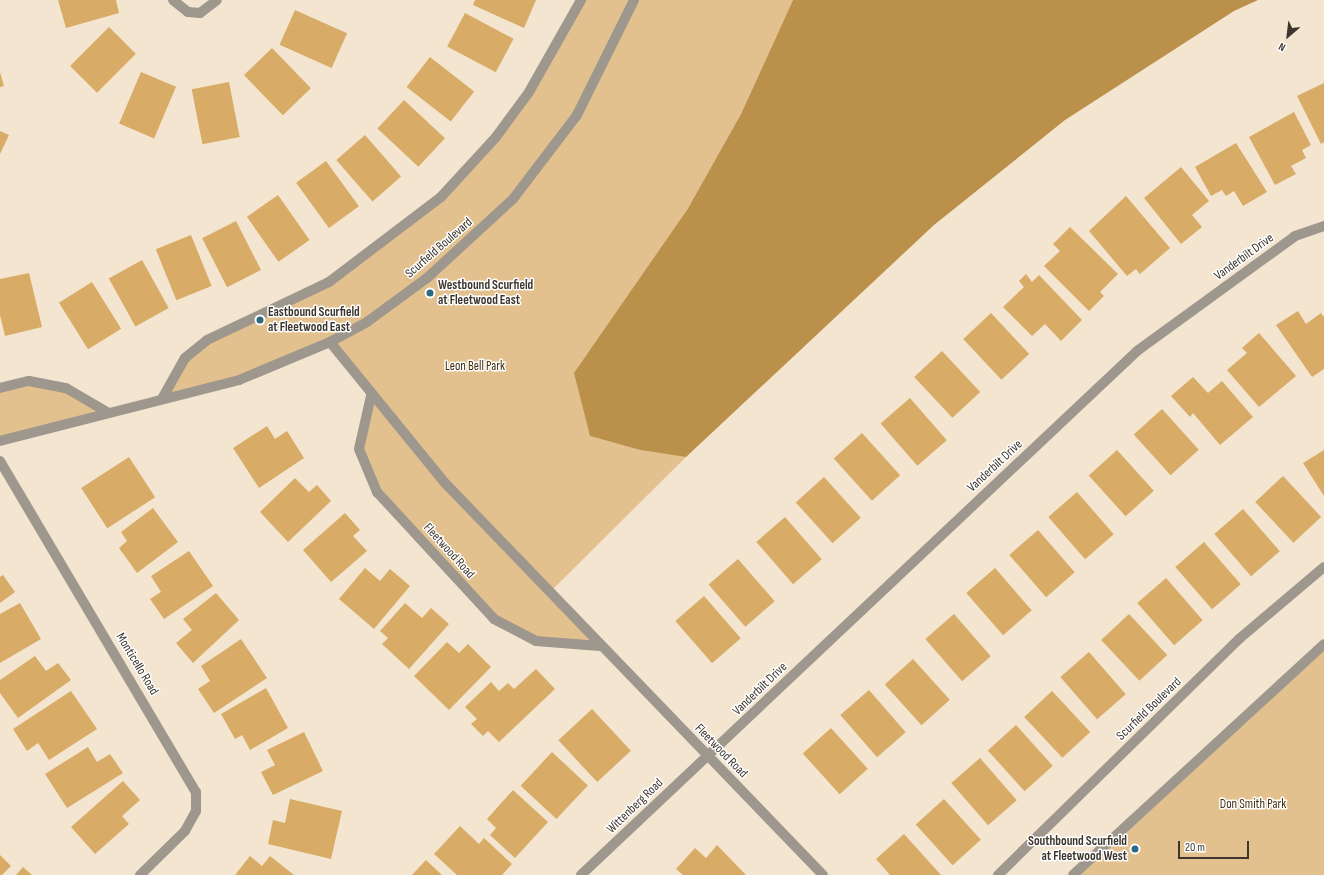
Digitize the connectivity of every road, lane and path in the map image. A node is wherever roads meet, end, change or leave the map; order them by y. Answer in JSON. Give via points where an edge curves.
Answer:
{"nodes":[{"id":1,"x":173,"y":0,"type":"edge"},
{"id":2,"x":217,"y":0,"type":"edge"},
{"id":3,"x":581,"y":0,"type":"edge"},
{"id":4,"x":634,"y":0,"type":"edge"},
{"id":5,"x":1324,"y":226,"type":"edge"},
{"id":6,"x":330,"y":342,"type":"junction"},
{"id":7,"x":0,"y":388,"type":"edge"},
{"id":8,"x":372,"y":396,"type":"junction"},
{"id":9,"x":163,"y":397,"type":"junction"},
{"id":10,"x":108,"y":412,"type":"junction"},
{"id":11,"x":0,"y":442,"type":"edge"},
{"id":12,"x":0,"y":461,"type":"edge"},
{"id":13,"x":1324,"y":568,"type":"edge"},
{"id":14,"x":1324,"y":644,"type":"edge"},
{"id":15,"x":600,"y":646,"type":"junction"},
{"id":16,"x":707,"y":756,"type":"junction"},
{"id":17,"x":140,"y":875,"type":"edge"},
{"id":18,"x":581,"y":875,"type":"edge"},
{"id":19,"x":823,"y":875,"type":"edge"},
{"id":20,"x":998,"y":875,"type":"edge"},
{"id":21,"x":1073,"y":875,"type":"edge"}],
"edges":[{"from":1,"to":2,"type":"street","via":[[188,12],[200,12]]},
{"from":3,"to":9,"type":"street","via":[[529,92],[496,137],[441,197],[329,282],[208,340],[185,358]]},
{"from":4,"to":6,"type":"street","name":"Scurfield Boulevard","via":[[577,115],[513,199],[427,278],[367,322]]},
{"from":5,"to":16,"type":"street","name":"Vanderbilt Drive","via":[[1295,236],[1137,351]]},
{"from":6,"to":8,"type":"street","name":"Fleetwood Road"},
{"from":6,"to":9,"type":"street","name":"Scurfield Boulevard","via":[[239,380]]},
{"from":7,"to":10,"type":"street","via":[[29,381],[66,388]]},
{"from":8,"to":15,"type":"street","name":"Fleetwood Road","via":[[446,484]]},
{"from":8,"to":15,"type":"street","name":"Fleetwood Road","via":[[359,449],[377,492],[494,619],[536,641]]},
{"from":9,"to":10,"type":"street","name":"Scurfield Boulevard"},
{"from":10,"to":11,"type":"street","name":"Scurfield Boulevard"},
{"from":12,"to":17,"type":"street","name":"Monticello Road","via":[[196,792],[196,810],[185,831]]},
{"from":13,"to":20,"type":"street","name":"Scurfield Boulevard","via":[[1239,639]]},
{"from":14,"to":21,"type":"street"},
{"from":15,"to":16,"type":"street","name":"Fleetwood Road"},
{"from":16,"to":18,"type":"street","name":"Wittenberg Road"},
{"from":16,"to":19,"type":"street","name":"Fleetwood Road"}]}
